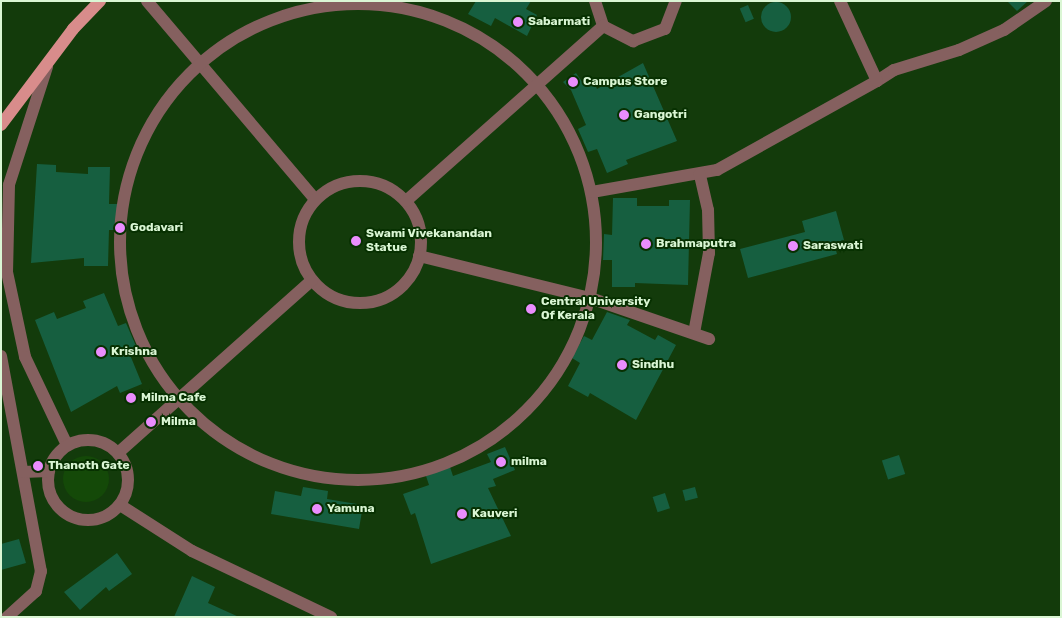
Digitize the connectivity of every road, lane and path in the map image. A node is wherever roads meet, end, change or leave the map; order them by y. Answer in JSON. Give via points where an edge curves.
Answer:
{"nodes":[{"id":1,"x":100,"y":1,"type":"edge"},
{"id":2,"x":147,"y":1,"type":"edge"},
{"id":3,"x":595,"y":1,"type":"edge"},
{"id":4,"x":676,"y":1,"type":"edge"},
{"id":5,"x":840,"y":1,"type":"edge"},
{"id":6,"x":1046,"y":1,"type":"edge"},
{"id":7,"x":603,"y":26,"type":"junction"},
{"id":8,"x":201,"y":65,"type":"junction"},
{"id":9,"x":47,"y":67,"type":"junction"},
{"id":10,"x":876,"y":81,"type":"junction"},
{"id":11,"x":537,"y":85,"type":"junction"},
{"id":12,"x":1,"y":125,"type":"edge"},
{"id":13,"x":700,"y":174,"type":"junction"},
{"id":14,"x":592,"y":192,"type":"junction"},
{"id":15,"x":315,"y":199,"type":"junction"},
{"id":16,"x":406,"y":201,"type":"junction"},
{"id":17,"x":419,"y":256,"type":"junction"},
{"id":18,"x":312,"y":280,"type":"junction"},
{"id":19,"x":590,"y":298,"type":"junction"},
{"id":20,"x":694,"y":333,"type":"junction"},
{"id":21,"x":709,"y":339,"type":"dead end"},
{"id":22,"x":1,"y":356,"type":"edge"},
{"id":23,"x":179,"y":399,"type":"junction"},
{"id":24,"x":67,"y":445,"type":"junction"},
{"id":25,"x":118,"y":452,"type":"junction"},
{"id":26,"x":49,"y":471,"type":"junction"},
{"id":27,"x":23,"y":472,"type":"junction"},
{"id":28,"x":120,"y":505,"type":"junction"},
{"id":29,"x":7,"y":617,"type":"edge"},
{"id":30,"x":331,"y":617,"type":"edge"}],
"edges":[{"from":1,"to":9,"type":"main road"},
{"from":2,"to":8,"type":"street"},
{"from":3,"to":7,"type":"street"},
{"from":4,"to":7,"type":"street","via":[[665,29],[645,40],[622,39]]},
{"from":5,"to":10,"type":"street"},
{"from":6,"to":10,"type":"street","via":[[1004,30],[959,50],[894,70]]},
{"from":7,"to":11,"type":"street"},
{"from":8,"to":11,"type":"street","via":[[236,39],[276,20],[318,8],[377,6],[428,15],[468,31],[506,55]]},
{"from":8,"to":15,"type":"street"},
{"from":8,"to":23,"type":"street","via":[[175,91],[144,138],[130,173],[120,228],[121,265],[133,319],[157,369]]},
{"from":9,"to":12,"type":"main road"},
{"from":9,"to":24,"type":"street","via":[[9,185],[7,272],[25,357]]},
{"from":10,"to":13,"type":"street","via":[[766,146]]},
{"from":11,"to":14,"type":"street","via":[[566,124]]},
{"from":11,"to":16,"type":"street"},
{"from":13,"to":14,"type":"street"},
{"from":13,"to":20,"type":"street","via":[[708,210],[709,253]]},
{"from":14,"to":19,"type":"street","via":[[597,248]]},
{"from":15,"to":16,"type":"street","via":[[344,182],[361,180],[385,186]]},
{"from":15,"to":18,"type":"street","via":[[305,214],[298,248]]},
{"from":16,"to":17,"type":"street","via":[[419,227]]},
{"from":17,"to":18,"type":"street","via":[[402,285],[373,301],[339,299]]},
{"from":17,"to":19,"type":"street"},
{"from":18,"to":23,"type":"street"},
{"from":19,"to":20,"type":"street"},
{"from":19,"to":23,"type":"street","via":[[570,351],[537,399],[490,439],[424,470],[353,479],[282,467],[226,440]]},
{"from":20,"to":21,"type":"street"},
{"from":22,"to":27,"type":"street"},
{"from":23,"to":25,"type":"street"},
{"from":24,"to":25,"type":"street","via":[[94,440]]},
{"from":24,"to":26,"type":"street"},
{"from":25,"to":28,"type":"street","via":[[128,473]]},
{"from":26,"to":27,"type":"street"},
{"from":26,"to":28,"type":"street","via":[[53,501],[70,516],[91,520]]},
{"from":27,"to":29,"type":"street","via":[[40,582]]},
{"from":28,"to":30,"type":"street","via":[[192,551]]}]}
